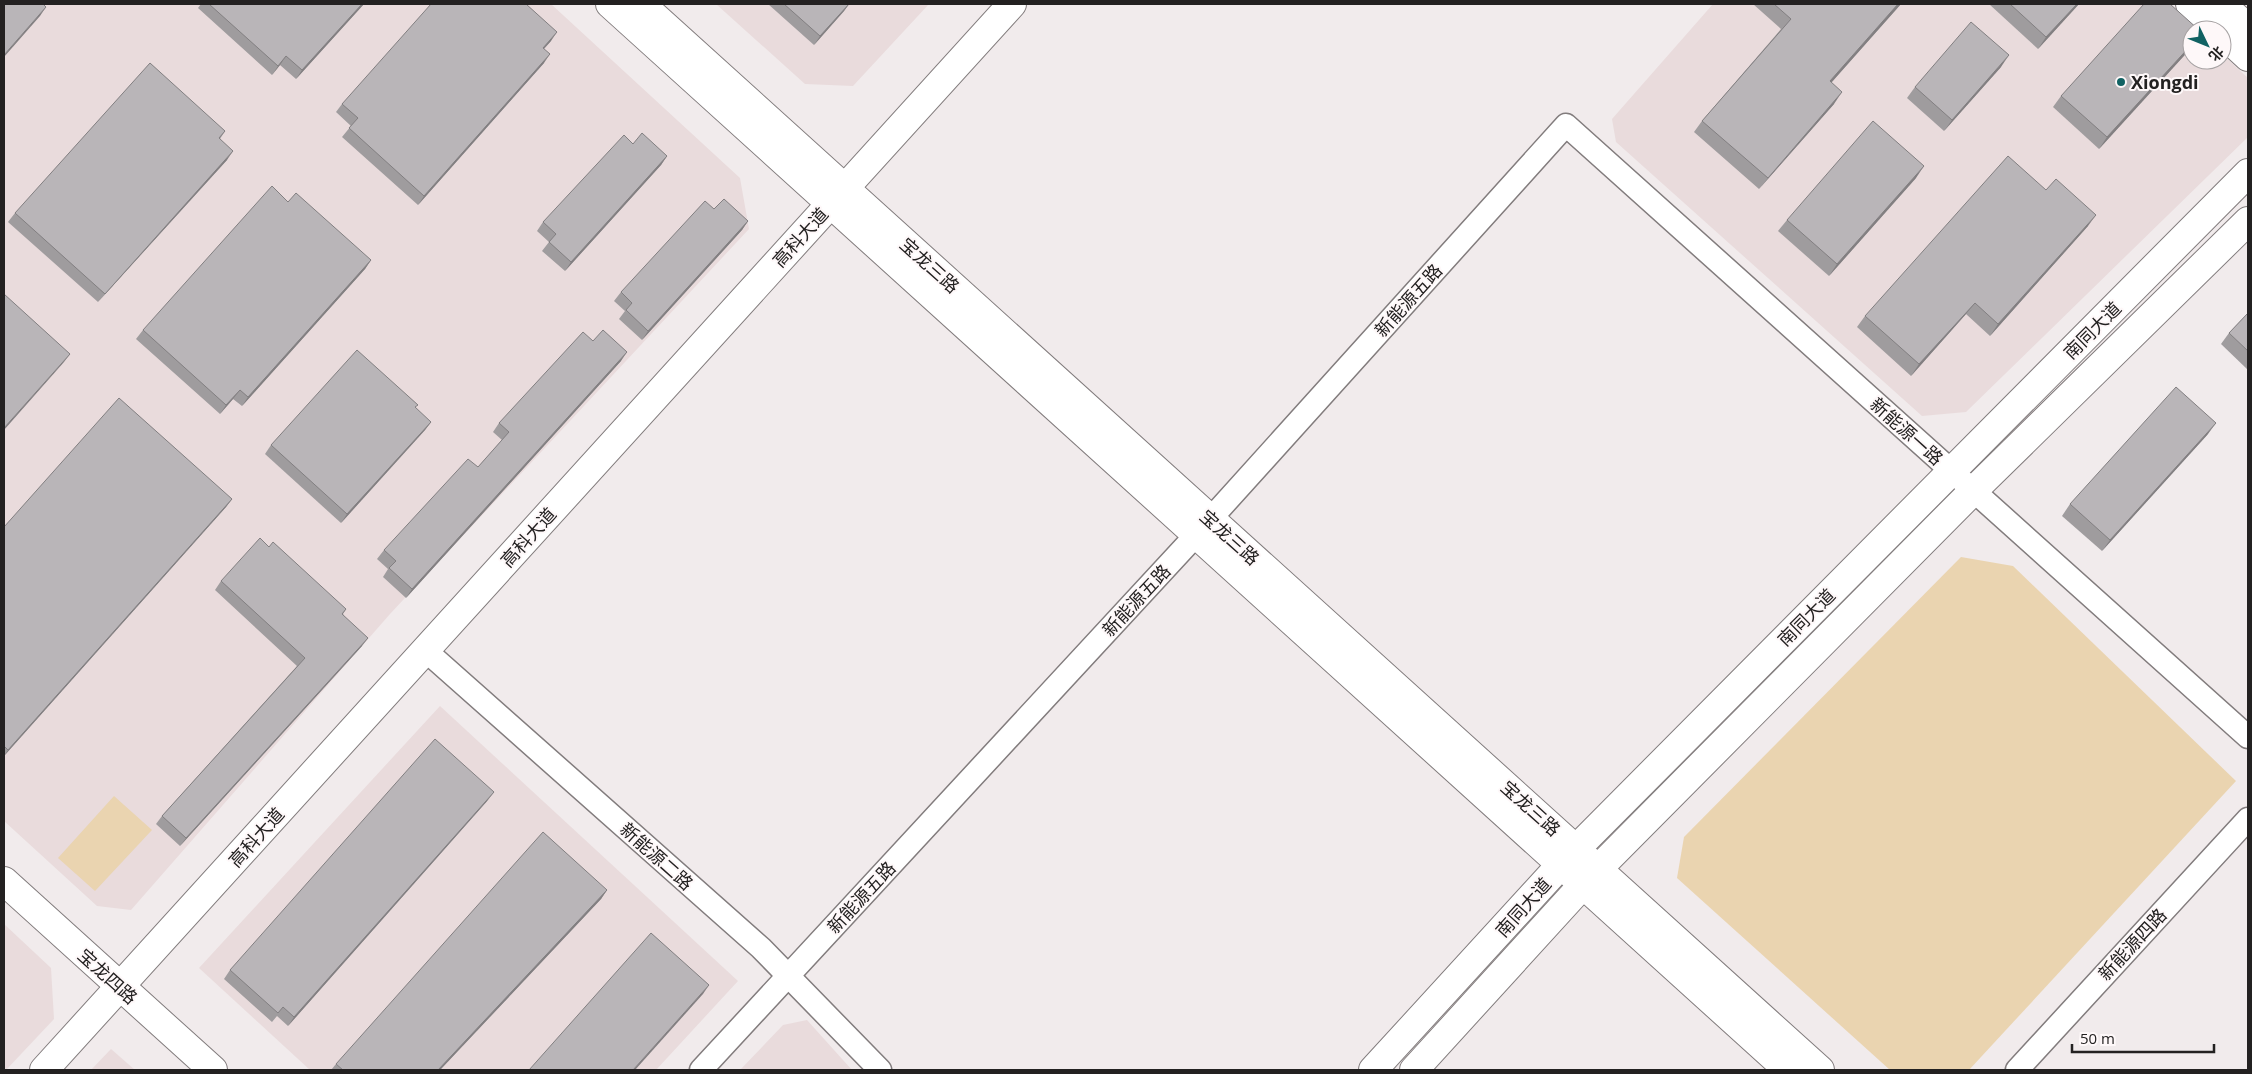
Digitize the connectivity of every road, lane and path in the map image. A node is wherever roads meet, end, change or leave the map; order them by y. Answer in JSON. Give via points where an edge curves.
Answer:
{"nodes":[{"id":1,"x":610,"y":4,"type":"edge"},
{"id":2,"x":641,"y":4,"type":"edge"},
{"id":3,"x":1012,"y":4,"type":"edge"},
{"id":4,"x":2190,"y":4,"type":"edge"},
{"id":5,"x":2221,"y":4,"type":"edge"},
{"id":6,"x":2207,"y":20,"type":"edge"},
{"id":7,"x":2248,"y":28,"type":"edge"},
{"id":8,"x":2232,"y":42,"type":"edge"},
{"id":9,"x":2248,"y":57,"type":"edge"},
{"id":10,"x":1566,"y":125,"type":"joint"},
{"id":11,"x":2248,"y":173,"type":"edge"},
{"id":12,"x":838,"y":196,"type":"junction"},
{"id":13,"x":2248,"y":221,"type":"edge"},
{"id":14,"x":1952,"y":471,"type":"junction"},
{"id":15,"x":1973,"y":490,"type":"junction"},
{"id":16,"x":1203,"y":527,"type":"junction"},
{"id":17,"x":425,"y":650,"type":"junction"},
{"id":18,"x":2248,"y":738,"type":"edge"},
{"id":19,"x":2248,"y":819,"type":"edge"},
{"id":20,"x":1568,"y":857,"type":"junction"},
{"id":21,"x":1590,"y":877,"type":"junction"},
{"id":22,"x":4,"y":881,"type":"edge"},
{"id":23,"x":788,"y":976,"type":"junction"},
{"id":24,"x":120,"y":986,"type":"junction"},
{"id":25,"x":44,"y":1070,"type":"edge"},
{"id":26,"x":212,"y":1070,"type":"edge"},
{"id":27,"x":701,"y":1070,"type":"edge"},
{"id":28,"x":880,"y":1070,"type":"edge"},
{"id":29,"x":1373,"y":1070,"type":"edge"},
{"id":30,"x":1414,"y":1070,"type":"edge"},
{"id":31,"x":1788,"y":1070,"type":"edge"},
{"id":32,"x":1820,"y":1070,"type":"edge"},
{"id":33,"x":2017,"y":1070,"type":"edge"}],
"edges":[{"from":1,"to":12,"type":"street","name":"宝龙三路"},
{"from":2,"to":12,"type":"street","name":"宝龙三路"},
{"from":3,"to":12,"type":"street","name":"高科大道"},
{"from":4,"to":6,"type":"street"},
{"from":5,"to":7,"type":"street"},
{"from":8,"to":9,"type":"street"},
{"from":10,"to":14,"type":"street","name":"新能源一路"},
{"from":10,"to":16,"type":"street","name":"新能源五路"},
{"from":11,"to":14,"type":"street","name":"南同大道"},
{"from":12,"to":16,"type":"street","name":"宝龙三路"},
{"from":12,"to":17,"type":"street","name":"高科大道"},
{"from":13,"to":15,"type":"street","name":"南同大道"},
{"from":14,"to":15,"type":"street","name":"新能源一路"},
{"from":14,"to":20,"type":"street","name":"南同大道"},
{"from":15,"to":18,"type":"street","name":"新能源一路"},
{"from":15,"to":21,"type":"street","name":"南同大道"},
{"from":16,"to":20,"type":"street","name":"宝龙三路"},
{"from":16,"to":23,"type":"street","name":"新能源五路"},
{"from":17,"to":23,"type":"street","name":"新能源二路","via":[[761,948]]},
{"from":17,"to":24,"type":"street","name":"高科大道"},
{"from":19,"to":33,"type":"street","name":"新能源四路"},
{"from":20,"to":21,"type":"street","name":"宝龙三路"},
{"from":20,"to":29,"type":"street","name":"南同大道"},
{"from":21,"to":30,"type":"street","name":"南同大道"},
{"from":21,"to":31,"type":"street","name":"宝龙三路"},
{"from":21,"to":32,"type":"street","name":"宝龙三路"},
{"from":22,"to":24,"type":"street","name":"宝龙四路"},
{"from":23,"to":27,"type":"street","name":"新能源五路"},
{"from":23,"to":28,"type":"street","name":"新能源二路"},
{"from":24,"to":25,"type":"street","name":"高科大道"},
{"from":24,"to":26,"type":"street","name":"宝龙四路"}]}
